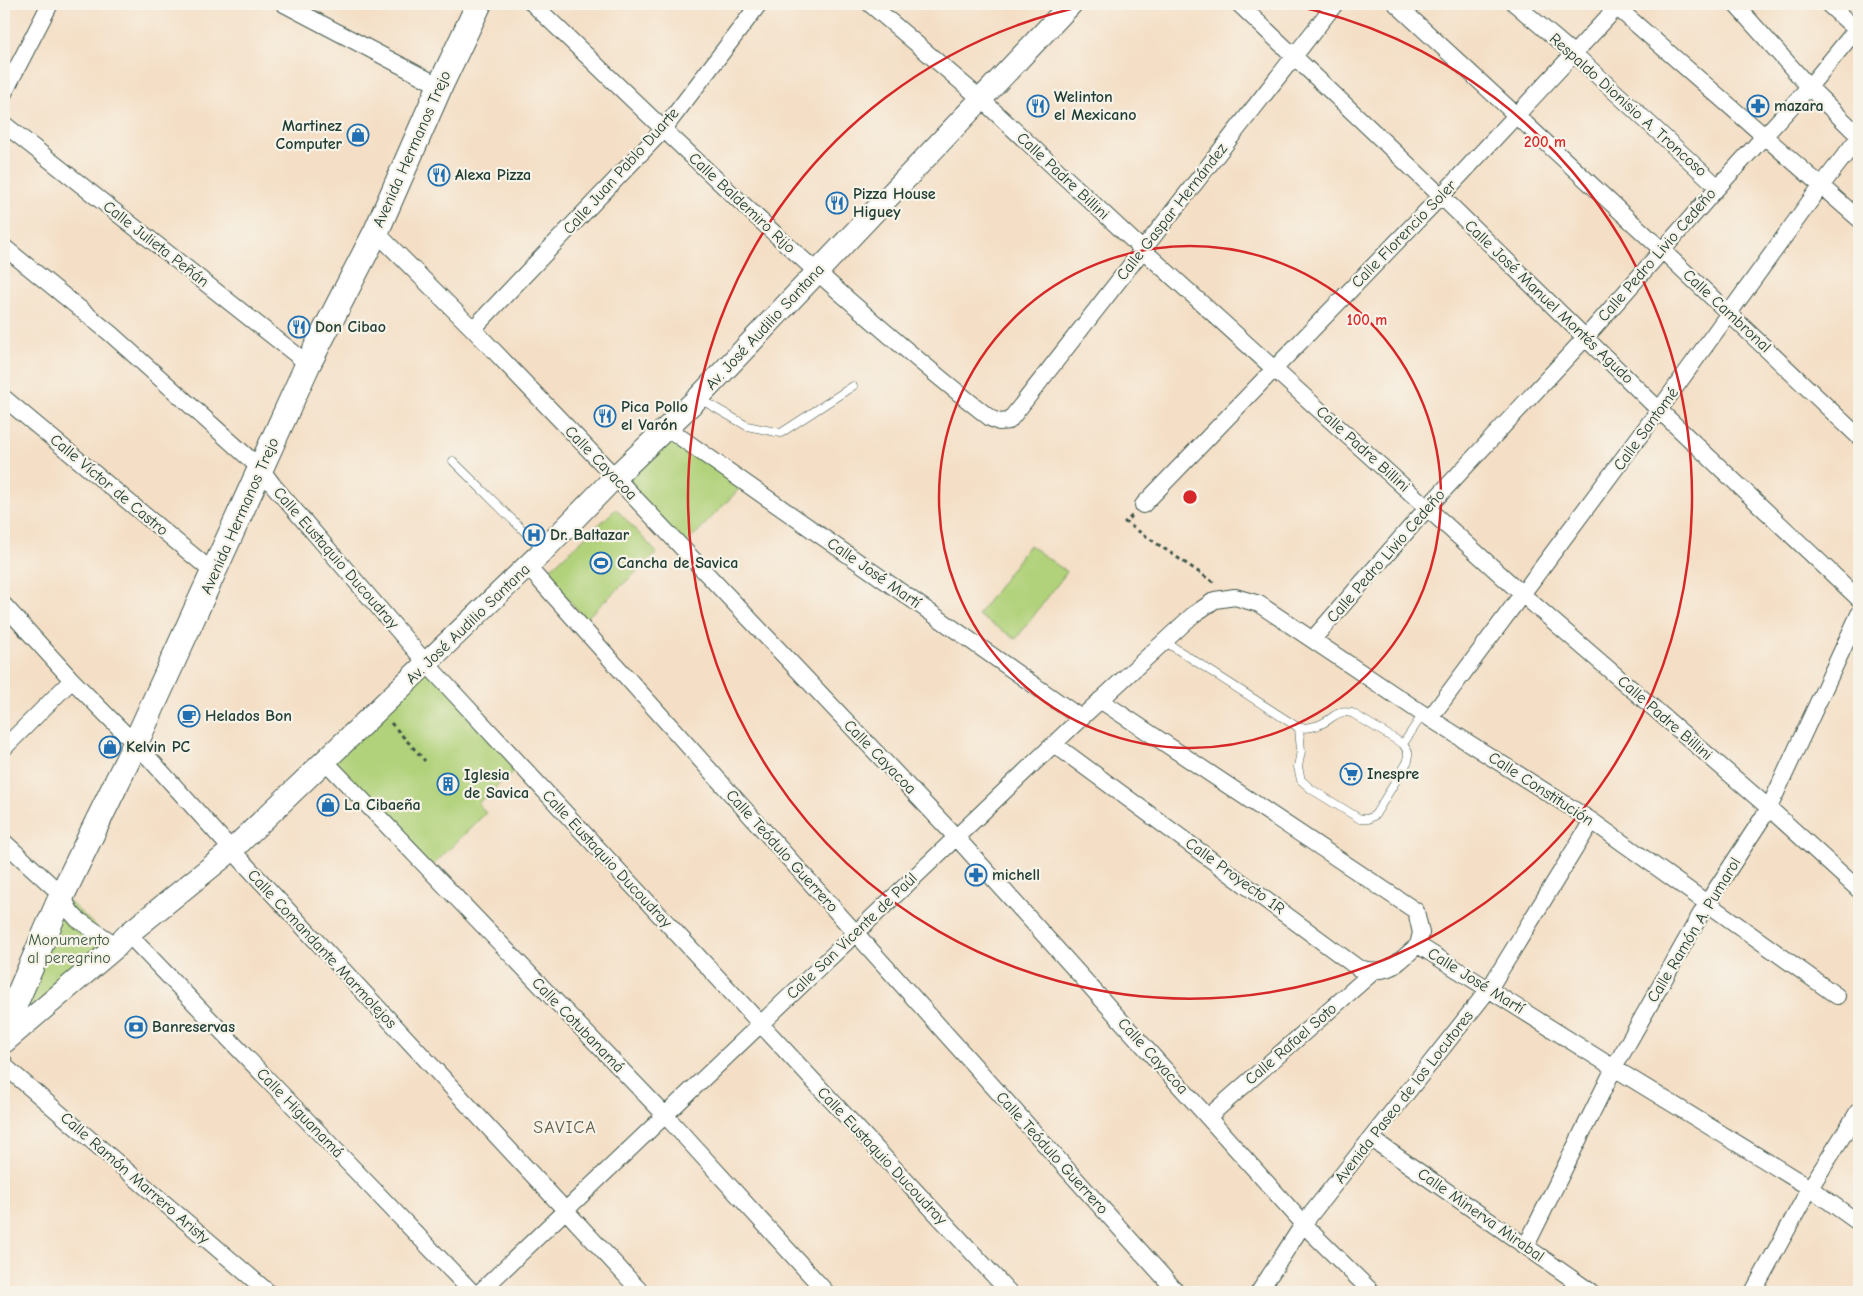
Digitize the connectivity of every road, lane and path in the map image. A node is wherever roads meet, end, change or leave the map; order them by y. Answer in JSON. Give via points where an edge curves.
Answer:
{"nodes":[{"id":1,"x":50,"y":4,"type":"edge"},
{"id":2,"x":284,"y":4,"type":"edge"},
{"id":3,"x":479,"y":4,"type":"edge"},
{"id":4,"x":533,"y":4,"type":"edge"},
{"id":5,"x":759,"y":4,"type":"edge"},
{"id":6,"x":870,"y":4,"type":"edge"},
{"id":7,"x":1071,"y":4,"type":"edge"},
{"id":8,"x":1239,"y":4,"type":"edge"},
{"id":9,"x":1334,"y":4,"type":"edge"},
{"id":10,"x":1396,"y":4,"type":"edge"},
{"id":11,"x":1516,"y":4,"type":"edge"},
{"id":12,"x":1735,"y":4,"type":"edge"},
{"id":13,"x":1828,"y":4,"type":"edge"},
{"id":14,"x":1617,"y":5,"type":"edge"},
{"id":15,"x":1858,"y":29,"type":"edge"},
{"id":16,"x":1574,"y":54,"type":"junction"},
{"id":17,"x":1293,"y":55,"type":"junction"},
{"id":18,"x":440,"y":86,"type":"junction"},
{"id":19,"x":1809,"y":87,"type":"junction"},
{"id":20,"x":4,"y":93,"type":"edge"},
{"id":21,"x":981,"y":99,"type":"junction"},
{"id":22,"x":1516,"y":114,"type":"junction"},
{"id":23,"x":4,"y":124,"type":"edge"},
{"id":24,"x":663,"y":130,"type":"junction"},
{"id":25,"x":1765,"y":136,"type":"junction"},
{"id":26,"x":1859,"y":137,"type":"edge"},
{"id":27,"x":1718,"y":186,"type":"junction"},
{"id":28,"x":1821,"y":186,"type":"junction"},
{"id":29,"x":1441,"y":196,"type":"junction"},
{"id":30,"x":1859,"y":219,"type":"edge"},
{"id":31,"x":376,"y":232,"type":"junction"},
{"id":32,"x":4,"y":247,"type":"edge"},
{"id":33,"x":1143,"y":250,"type":"junction"},
{"id":34,"x":1662,"y":250,"type":"junction"},
{"id":35,"x":816,"y":272,"type":"junction"},
{"id":36,"x":1730,"y":314,"type":"junction"},
{"id":37,"x":473,"y":329,"type":"junction"},
{"id":38,"x":1586,"y":337,"type":"junction"},
{"id":39,"x":308,"y":364,"type":"junction"},
{"id":40,"x":1273,"y":369,"type":"junction"},
{"id":41,"x":853,"y":386,"type":"dead end"},
{"id":42,"x":4,"y":398,"type":"edge"},
{"id":43,"x":698,"y":398,"type":"junction"},
{"id":44,"x":1659,"y":410,"type":"junction"},
{"id":45,"x":1009,"y":421,"type":"joint"},
{"id":46,"x":667,"y":428,"type":"junction"},
{"id":47,"x":1859,"y":437,"type":"edge"},
{"id":48,"x":453,"y":461,"type":"dead end"},
{"id":49,"x":261,"y":469,"type":"junction"},
{"id":50,"x":615,"y":477,"type":"junction"},
{"id":51,"x":1143,"y":505,"type":"joint"},
{"id":52,"x":1428,"y":507,"type":"junction"},
{"id":53,"x":543,"y":551,"type":"junction"},
{"id":54,"x":527,"y":566,"type":"junction"},
{"id":55,"x":214,"y":573,"type":"junction"},
{"id":56,"x":1523,"y":595,"type":"junction"},
{"id":57,"x":1235,"y":597,"type":"junction"},
{"id":58,"x":1859,"y":599,"type":"edge"},
{"id":59,"x":4,"y":607,"type":"edge"},
{"id":60,"x":1859,"y":614,"type":"edge"},
{"id":61,"x":1314,"y":639,"type":"junction"},
{"id":62,"x":1164,"y":641,"type":"junction"},
{"id":63,"x":426,"y":664,"type":"junction"},
{"id":64,"x":72,"y":680,"type":"junction"},
{"id":65,"x":1100,"y":700,"type":"junction"},
{"id":66,"x":379,"y":710,"type":"junction"},
{"id":67,"x":1427,"y":716,"type":"junction"},
{"id":68,"x":1081,"y":718,"type":"junction"},
{"id":69,"x":1299,"y":728,"type":"junction"},
{"id":70,"x":136,"y":744,"type":"junction"},
{"id":71,"x":1054,"y":744,"type":"junction"},
{"id":72,"x":1403,"y":744,"type":"junction"},
{"id":73,"x":4,"y":748,"type":"edge"},
{"id":74,"x":325,"y":761,"type":"junction"},
{"id":75,"x":425,"y":761,"type":"dead end"},
{"id":76,"x":1769,"y":808,"type":"junction"},
{"id":77,"x":1592,"y":821,"type":"junction"},
{"id":78,"x":956,"y":837,"type":"junction"},
{"id":79,"x":4,"y":842,"type":"edge"},
{"id":80,"x":232,"y":850,"type":"junction"},
{"id":81,"x":1859,"y":890,"type":"edge"},
{"id":82,"x":62,"y":895,"type":"junction"},
{"id":83,"x":1707,"y":903,"type":"junction"},
{"id":84,"x":855,"y":933,"type":"junction"},
{"id":85,"x":123,"y":940,"type":"junction"},
{"id":86,"x":1418,"y":945,"type":"junction"},
{"id":87,"x":1373,"y":972,"type":"junction"},
{"id":88,"x":1489,"y":989,"type":"junction"},
{"id":89,"x":1837,"y":996,"type":"dead end"},
{"id":90,"x":759,"y":1025,"type":"junction"},
{"id":91,"x":4,"y":1029,"type":"edge"},
{"id":92,"x":4,"y":1042,"type":"edge"},
{"id":93,"x":4,"y":1062,"type":"edge"},
{"id":94,"x":1614,"y":1068,"type":"junction"},
{"id":95,"x":1859,"y":1110,"type":"edge"},
{"id":96,"x":665,"y":1115,"type":"junction"},
{"id":97,"x":1208,"y":1117,"type":"junction"},
{"id":98,"x":1372,"y":1139,"type":"junction"},
{"id":99,"x":1810,"y":1188,"type":"junction"},
{"id":100,"x":565,"y":1211,"type":"junction"},
{"id":101,"x":1304,"y":1223,"type":"junction"},
{"id":102,"x":1859,"y":1223,"type":"edge"},
{"id":103,"x":1526,"y":1246,"type":"junction"},
{"id":104,"x":268,"y":1292,"type":"edge"},
{"id":105,"x":472,"y":1292,"type":"edge"},
{"id":106,"x":480,"y":1292,"type":"edge"},
{"id":107,"x":641,"y":1292,"type":"edge"},
{"id":108,"x":826,"y":1292,"type":"edge"},
{"id":109,"x":1009,"y":1292,"type":"edge"},
{"id":110,"x":1177,"y":1292,"type":"edge"},
{"id":111,"x":1259,"y":1292,"type":"edge"},
{"id":112,"x":1372,"y":1292,"type":"edge"},
{"id":113,"x":1591,"y":1292,"type":"edge"},
{"id":114,"x":1753,"y":1292,"type":"edge"}],
"edges":[{"from":1,"to":20,"type":"street"},
{"from":2,"to":18,"type":"street"},
{"from":3,"to":18,"type":"main road","name":"Avenida Hermanos Trejo"},
{"from":4,"to":24,"type":"street","name":"Calle Baldemiro Rijo"},
{"from":5,"to":24,"type":"street","name":"Calle Juan Pablo Duarte"},
{"from":6,"to":21,"type":"street","name":"Calle Padre Billini"},
{"from":7,"to":21,"type":"main road","name":"Av. José Audilio Santana"},
{"from":8,"to":17,"type":"street","name":"Calle José Manuel Montés Agudo"},
{"from":9,"to":17,"type":"street","name":"Calle Gaspar Hernández"},
{"from":10,"to":22,"type":"street","name":"Calle Cambronal"},
{"from":11,"to":16,"type":"street","name":"Respaldo Dionisio A. Troncoso"},
{"from":12,"to":19,"type":"street"},
{"from":13,"to":15,"type":"street"},
{"from":14,"to":16,"type":"street","name":"Calle Florencio Soler"},
{"from":14,"to":25,"type":"street"},
{"from":15,"to":19,"type":"street","name":"Calle Pedro Livio Cedeño"},
{"from":16,"to":22,"type":"street","name":"Calle Florencio Soler"},
{"from":16,"to":27,"type":"street","name":"Respaldo Dionisio A. Troncoso"},
{"from":17,"to":29,"type":"street","name":"Calle José Manuel Montés Agudo"},
{"from":17,"to":33,"type":"street","name":"Calle Gaspar Hernández"},
{"from":18,"to":31,"type":"main road","name":"Avenida Hermanos Trejo"},
{"from":19,"to":25,"type":"street","name":"Calle Pedro Livio Cedeño"},
{"from":19,"to":26,"type":"street"},
{"from":21,"to":33,"type":"street","name":"Calle Padre Billini"},
{"from":21,"to":35,"type":"main road","name":"Av. José Audilio Santana"},
{"from":22,"to":29,"type":"street","name":"Calle Florencio Soler"},
{"from":22,"to":34,"type":"street","name":"Calle Cambronal"},
{"from":23,"to":39,"type":"street","name":"Calle Julieta Peñán"},
{"from":24,"to":35,"type":"street","name":"Calle Baldemiro Rijo"},
{"from":24,"to":37,"type":"street","name":"Calle Juan Pablo Duarte"},
{"from":25,"to":27,"type":"street","name":"Calle Pedro Livio Cedeño"},
{"from":25,"to":28,"type":"street"},
{"from":26,"to":28,"type":"street","name":"Calle Santomé"},
{"from":27,"to":34,"type":"street","name":"Calle Pedro Livio Cedeño"},
{"from":28,"to":30,"type":"street"},
{"from":28,"to":36,"type":"street","name":"Calle Santomé"},
{"from":29,"to":38,"type":"street","name":"Calle José Manuel Montés Agudo"},
{"from":29,"to":40,"type":"street","name":"Calle Florencio Soler"},
{"from":31,"to":37,"type":"street","name":"Calle Cayacoa"},
{"from":31,"to":39,"type":"main road","name":"Avenida Hermanos Trejo"},
{"from":32,"to":49,"type":"street","name":"Calle Eustaquio Ducoudray","via":[[111,334]]},
{"from":33,"to":40,"type":"street","name":"Calle Padre Billini"},
{"from":33,"to":45,"type":"street","name":"Calle Gaspar Hernández"},
{"from":34,"to":36,"type":"street","name":"Calle Cambronal"},
{"from":34,"to":38,"type":"street","name":"Calle Pedro Livio Cedeño"},
{"from":35,"to":43,"type":"main road","name":"Av. José Audilio Santana"},
{"from":35,"to":45,"type":"street","name":"Calle Baldemiro Rijo","via":[[930,371],[990,418],[999,422]]},
{"from":36,"to":44,"type":"street","name":"Calle Santomé"},
{"from":36,"to":47,"type":"street","name":"Calle Cambronal"},
{"from":37,"to":50,"type":"street","name":"Calle Cayacoa"},
{"from":38,"to":44,"type":"street","name":"Calle José Manuel Montés Agudo"},
{"from":38,"to":52,"type":"street","name":"Calle Pedro Livio Cedeño"},
{"from":39,"to":49,"type":"main road","name":"Avenida Hermanos Trejo"},
{"from":40,"to":51,"type":"street","name":"Calle Florencio Soler"},
{"from":40,"to":52,"type":"street","name":"Calle Padre Billini"},
{"from":41,"to":43,"type":"lane","via":[[781,433],[747,426]]},
{"from":42,"to":55,"type":"street","name":"Calle Víctor de Castro"},
{"from":43,"to":46,"type":"main road","name":"Av. José Audilio Santana"},
{"from":44,"to":56,"type":"street","name":"Calle Santomé"},
{"from":44,"to":58,"type":"street","name":"Calle José Manuel Montés Agudo"},
{"from":46,"to":50,"type":"main road","name":"Av. José Audilio Santana"},
{"from":46,"to":68,"type":"street","name":"Calle José Martí"},
{"from":48,"to":53,"type":"lane"},
{"from":49,"to":55,"type":"main road","name":"Avenida Hermanos Trejo"},
{"from":49,"to":63,"type":"street","name":"Calle Eustaquio Ducoudray"},
{"from":50,"to":53,"type":"main road","name":"Av. José Audilio Santana"},
{"from":50,"to":78,"type":"street","name":"Calle Cayacoa"},
{"from":51,"to":57,"type":"path","via":[[1125,522]]},
{"from":52,"to":56,"type":"street","name":"Calle Padre Billini"},
{"from":52,"to":61,"type":"street","name":"Calle Pedro Livio Cedeño"},
{"from":53,"to":54,"type":"main road","name":"Av. José Audilio Santana"},
{"from":54,"to":63,"type":"main road","name":"Av. José Audilio Santana"},
{"from":54,"to":84,"type":"street","name":"Calle Teódulo Guerrero"},
{"from":55,"to":70,"type":"main road","name":"Avenida Hermanos Trejo"},
{"from":56,"to":67,"type":"street","name":"Calle Santomé"},
{"from":56,"to":76,"type":"street","name":"Calle Padre Billini"},
{"from":57,"to":61,"type":"street","name":"Calle Constitución","via":[[1259,604]]},
{"from":57,"to":62,"type":"street","name":"Calle San Vicente de Paúl","via":[[1215,600],[1193,614]]},
{"from":59,"to":64,"type":"street","name":"Calle Comandante Marmolejos"},
{"from":60,"to":76,"type":"street","name":"Calle Ramón A. Pumarol"},
{"from":61,"to":67,"type":"street","name":"Calle Constitución"},
{"from":62,"to":65,"type":"street","name":"Calle San Vicente de Paúl"},
{"from":62,"to":69,"type":"lane"},
{"from":63,"to":66,"type":"main road","name":"Av. José Audilio Santana"},
{"from":63,"to":90,"type":"street","name":"Calle Eustaquio Ducoudray"},
{"from":64,"to":70,"type":"street","name":"Calle Comandante Marmolejos"},
{"from":64,"to":73,"type":"street"},
{"from":65,"to":68,"type":"street","name":"Calle San Vicente de Paúl"},
{"from":65,"to":86,"type":"street","name":"Calle José Martí","via":[[1416,911],[1421,933]]},
{"from":66,"to":74,"type":"main road","name":"Av. José Audilio Santana"},
{"from":66,"to":75,"type":"path"},
{"from":67,"to":72,"type":"lane"},
{"from":67,"to":77,"type":"street","name":"Calle Constitución"},
{"from":68,"to":71,"type":"street","name":"Calle San Vicente de Paúl"},
{"from":69,"to":72,"type":"lane","via":[[1323,723],[1336,714],[1352,713]]},
{"from":69,"to":72,"type":"lane","via":[[1301,751],[1298,767],[1302,780],[1360,819],[1375,815],[1408,761],[1408,752]]},
{"from":70,"to":80,"type":"street","name":"Calle Comandante Marmolejos"},
{"from":70,"to":82,"type":"main road","name":"Avenida Hermanos Trejo"},
{"from":71,"to":78,"type":"street","name":"Calle San Vicente de Paúl"},
{"from":71,"to":87,"type":"street","name":"Calle Proyecto 1R","via":[[1358,968]]},
{"from":74,"to":80,"type":"main road","name":"Av. José Audilio Santana"},
{"from":74,"to":96,"type":"street","name":"Calle Cotubanamá"},
{"from":76,"to":81,"type":"street","name":"Calle Padre Billini"},
{"from":76,"to":83,"type":"street","name":"Calle Ramón A. Pumarol"},
{"from":77,"to":83,"type":"street","name":"Calle Constitución"},
{"from":77,"to":88,"type":"street","name":"Avenida Paseo de los Locutores"},
{"from":78,"to":84,"type":"street","name":"Calle San Vicente de Paúl"},
{"from":78,"to":97,"type":"street","name":"Calle Cayacoa"},
{"from":79,"to":82,"type":"street","name":"Calle Higuanamá"},
{"from":80,"to":85,"type":"main road","name":"Av. José Audilio Santana"},
{"from":80,"to":100,"type":"street","name":"Calle Comandante Marmolejos"},
{"from":82,"to":85,"type":"street","name":"Calle Higuanamá","via":[[77,919]]},
{"from":82,"to":91,"type":"main road","name":"Avenida Hermanos Trejo"},
{"from":83,"to":89,"type":"street","name":"Calle Constitución"},
{"from":83,"to":94,"type":"street","name":"Calle Ramón A. Pumarol"},
{"from":84,"to":90,"type":"street","name":"Calle San Vicente de Paúl"},
{"from":84,"to":110,"type":"street","name":"Calle Teódulo Guerrero"},
{"from":85,"to":92,"type":"main road","name":"Av. José Audilio Santana"},
{"from":85,"to":105,"type":"street","name":"Calle Higuanamá"},
{"from":86,"to":87,"type":"street","via":[[1390,969]]},
{"from":86,"to":88,"type":"street","name":"Calle José Martí"},
{"from":87,"to":97,"type":"street","name":"Calle Rafael Soto"},
{"from":88,"to":94,"type":"street","name":"Calle José Martí"},
{"from":88,"to":98,"type":"street","name":"Avenida Paseo de los Locutores"},
{"from":90,"to":96,"type":"street","name":"Calle San Vicente de Paúl"},
{"from":90,"to":109,"type":"street","name":"Calle Eustaquio Ducoudray"},
{"from":93,"to":104,"type":"street","name":"Calle Ramón Marrero Aristy"},
{"from":94,"to":99,"type":"street","name":"Calle José Martí"},
{"from":94,"to":103,"type":"street","name":"Calle Ramón A. Pumarol"},
{"from":95,"to":99,"type":"street"},
{"from":96,"to":100,"type":"street","name":"Calle San Vicente de Paúl"},
{"from":96,"to":108,"type":"street","name":"Calle Cotubanamá"},
{"from":97,"to":101,"type":"street","name":"Calle Cayacoa"},
{"from":98,"to":101,"type":"street","name":"Avenida Paseo de los Locutores"},
{"from":98,"to":103,"type":"street","name":"Calle Minerva Mirabal"},
{"from":99,"to":102,"type":"street","name":"Calle José Martí"},
{"from":99,"to":114,"type":"street"},
{"from":100,"to":106,"type":"street","name":"Calle San Vicente de Paúl"},
{"from":100,"to":107,"type":"street","name":"Calle Comandante Marmolejos"},
{"from":101,"to":111,"type":"street","name":"Avenida Paseo de los Locutores"},
{"from":101,"to":112,"type":"street","name":"Calle Cayacoa"},
{"from":103,"to":113,"type":"street","name":"Calle Minerva Mirabal"}]}
